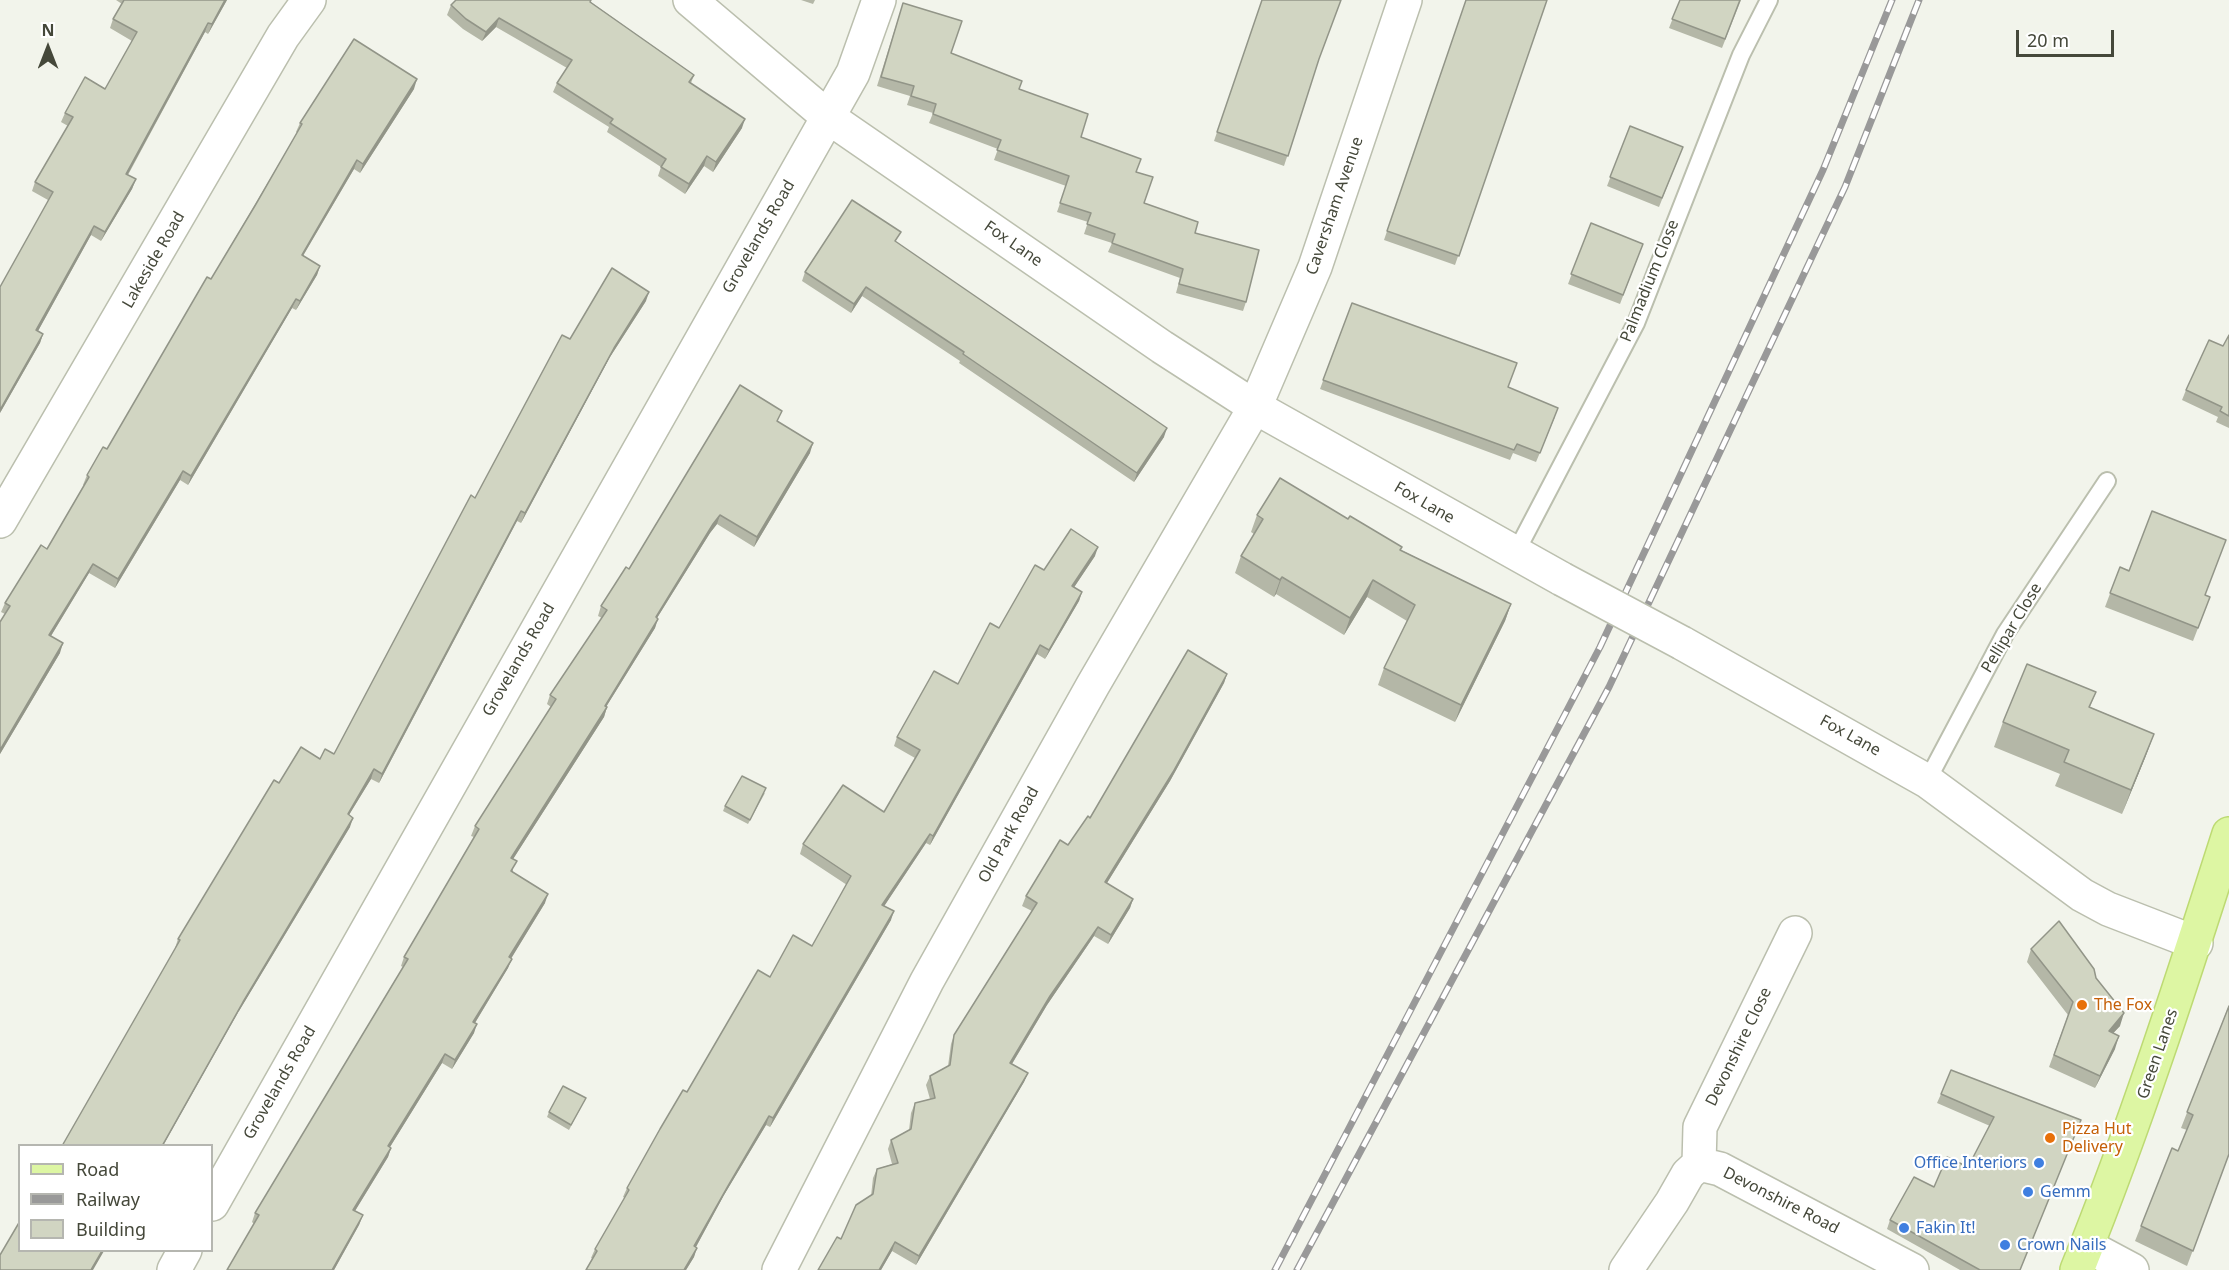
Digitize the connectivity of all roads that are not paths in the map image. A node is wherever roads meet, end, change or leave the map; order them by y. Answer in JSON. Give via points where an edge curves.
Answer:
{"nodes":[{"id":1,"x":309,"y":0,"type":"edge"},
{"id":2,"x":690,"y":0,"type":"edge"},
{"id":3,"x":879,"y":0,"type":"edge"},
{"id":4,"x":1405,"y":0,"type":"edge"},
{"id":5,"x":1769,"y":0,"type":"edge"},
{"id":6,"x":828,"y":117,"type":"junction"},
{"id":7,"x":1255,"y":408,"type":"junction"},
{"id":8,"x":2107,"y":481,"type":"dead end"},
{"id":9,"x":0,"y":521,"type":"edge"},
{"id":10,"x":1515,"y":554,"type":"junction"},
{"id":11,"x":1927,"y":781,"type":"junction"},
{"id":12,"x":2229,"y":834,"type":"edge"},
{"id":13,"x":1795,"y":933,"type":"dead end"},
{"id":14,"x":2196,"y":943,"type":"junction"},
{"id":15,"x":1699,"y":1164,"type":"junction"},
{"id":16,"x":213,"y":1201,"type":"edge"},
{"id":17,"x":184,"y":1252,"type":"edge"},
{"id":18,"x":2082,"y":1258,"type":"edge"},
{"id":19,"x":1875,"y":1261,"type":"edge"},
{"id":20,"x":174,"y":1270,"type":"edge"},
{"id":21,"x":779,"y":1270,"type":"edge"},
{"id":22,"x":1626,"y":1270,"type":"edge"},
{"id":23,"x":1912,"y":1270,"type":"edge"},
{"id":24,"x":2132,"y":1270,"type":"edge"}],
"edges":[{"from":1,"to":9,"type":"street","name":"Lakeside Road","via":[[283,36]]},
{"from":2,"to":6,"type":"street","name":"Fox Lane"},
{"from":3,"to":6,"type":"street","name":"Grovelands Road","via":[[853,73]]},
{"from":4,"to":7,"type":"street","name":"Caversham Avenue","via":[[1315,267]]},
{"from":5,"to":10,"type":"lane","name":"Palmadium Close","via":[[1741,55],[1636,323]]},
{"from":6,"to":7,"type":"street","name":"Fox Lane"},
{"from":6,"to":16,"type":"street","name":"Grovelands Road"},
{"from":7,"to":10,"type":"street","name":"Fox Lane"},
{"from":7,"to":21,"type":"street","name":"Old Park Road","via":[[927,981]]},
{"from":8,"to":11,"type":"lane","name":"Pellipar Close","via":[[2005,634]]},
{"from":10,"to":11,"type":"street","name":"Fox Lane","bridge":true,"via":[[1730,669]]},
{"from":11,"to":14,"type":"street","name":"Fox Lane","via":[[2082,895]]},
{"from":12,"to":14,"type":"main road","name":"Green Lanes"},
{"from":13,"to":15,"type":"street","name":"Devonshire Close","via":[[1700,1127]]},
{"from":14,"to":18,"type":"main road","name":"Green Lanes","via":[[2137,1115]]},
{"from":15,"to":19,"type":"street","name":"Devonshire Road","via":[[1720,1169]]},
{"from":15,"to":22,"type":"street","via":[[1688,1174]]},
{"from":17,"to":20,"type":"street"},
{"from":18,"to":24,"type":"street"},
{"from":19,"to":23,"type":"street","name":"Devonshire Road"}]}
